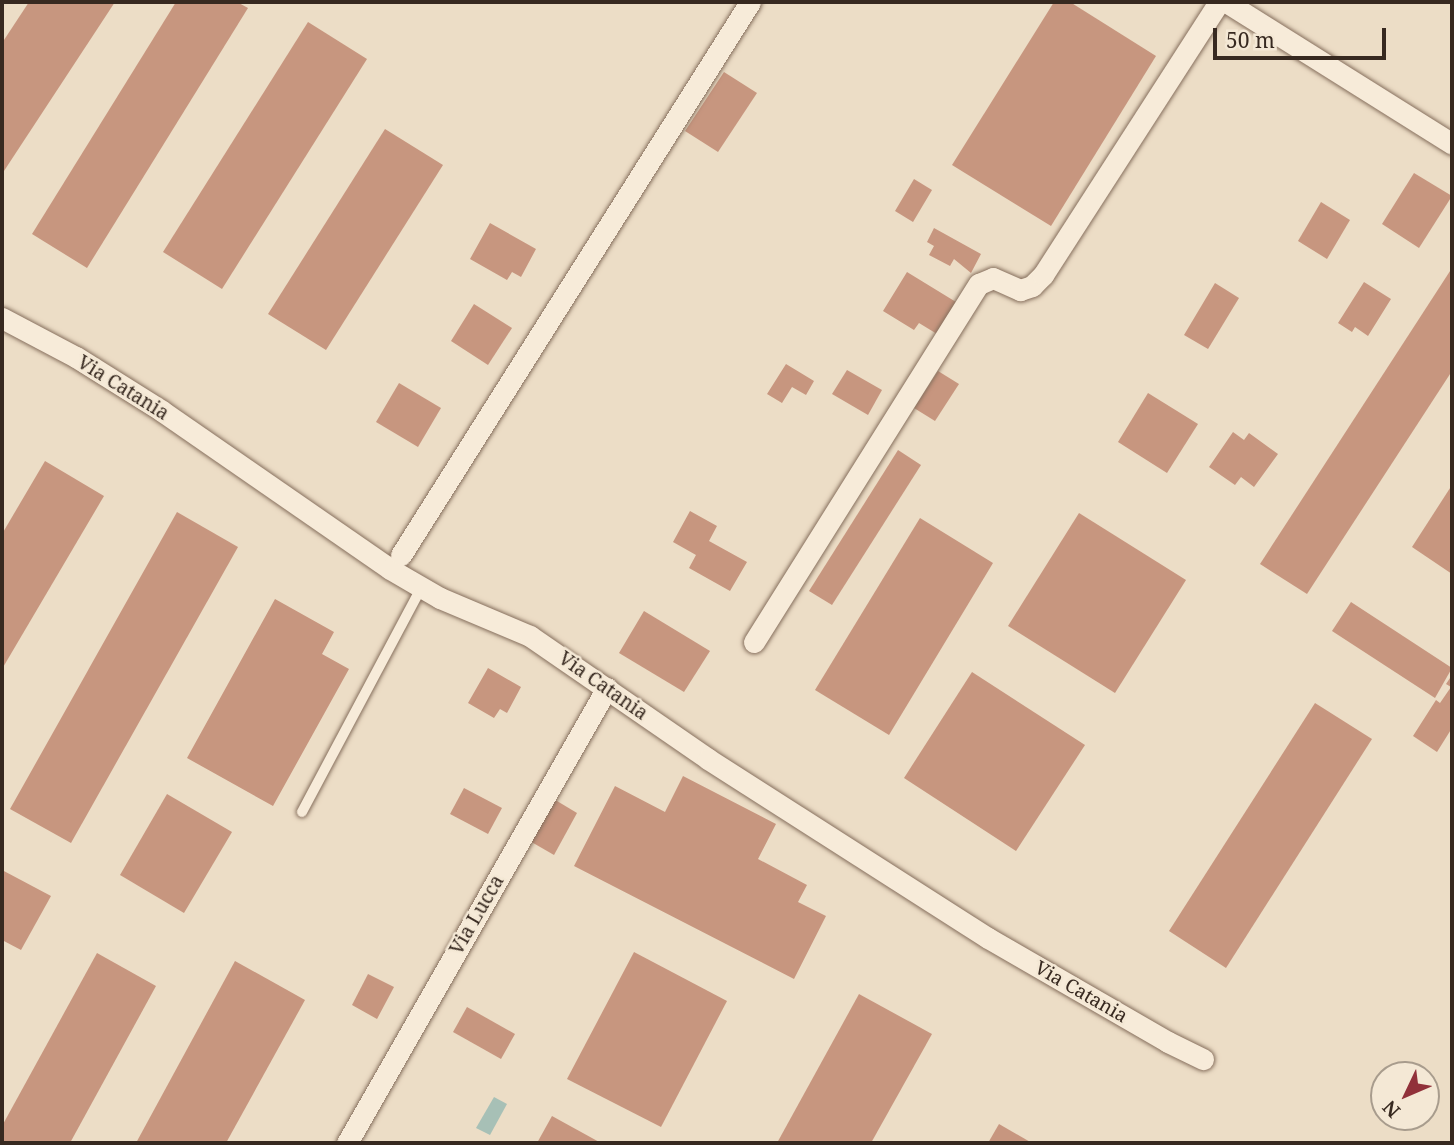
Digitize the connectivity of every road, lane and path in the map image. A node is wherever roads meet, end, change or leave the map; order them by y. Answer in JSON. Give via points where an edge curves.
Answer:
{"nodes":[{"id":1,"x":750,"y":2,"type":"edge"},
{"id":2,"x":1219,"y":2,"type":"edge"},
{"id":3,"x":1226,"y":2,"type":"edge"},
{"id":4,"x":1452,"y":144,"type":"edge"},
{"id":5,"x":2,"y":318,"type":"edge"},
{"id":6,"x":401,"y":555,"type":"dead end"},
{"id":7,"x":421,"y":588,"type":"junction"},
{"id":8,"x":754,"y":642,"type":"dead end"},
{"id":9,"x":607,"y":688,"type":"junction"},
{"id":10,"x":302,"y":812,"type":"dead end"},
{"id":11,"x":1203,"y":1059,"type":"dead end"},
{"id":12,"x":347,"y":1143,"type":"edge"}],
"edges":[{"from":1,"to":6,"type":"street"},
{"from":2,"to":8,"type":"street","via":[[1043,275],[1020,290],[993,278],[979,284]]},
{"from":3,"to":4,"type":"street"},
{"from":5,"to":7,"type":"street","name":"Via Catania","via":[[162,411]]},
{"from":7,"to":9,"type":"street","name":"Via Catania","via":[[517,629]]},
{"from":7,"to":10,"type":"lane"},
{"from":9,"to":11,"type":"street","name":"Via Catania","via":[[720,767],[988,938]]},
{"from":9,"to":12,"type":"street","name":"Via Lucca"}]}
